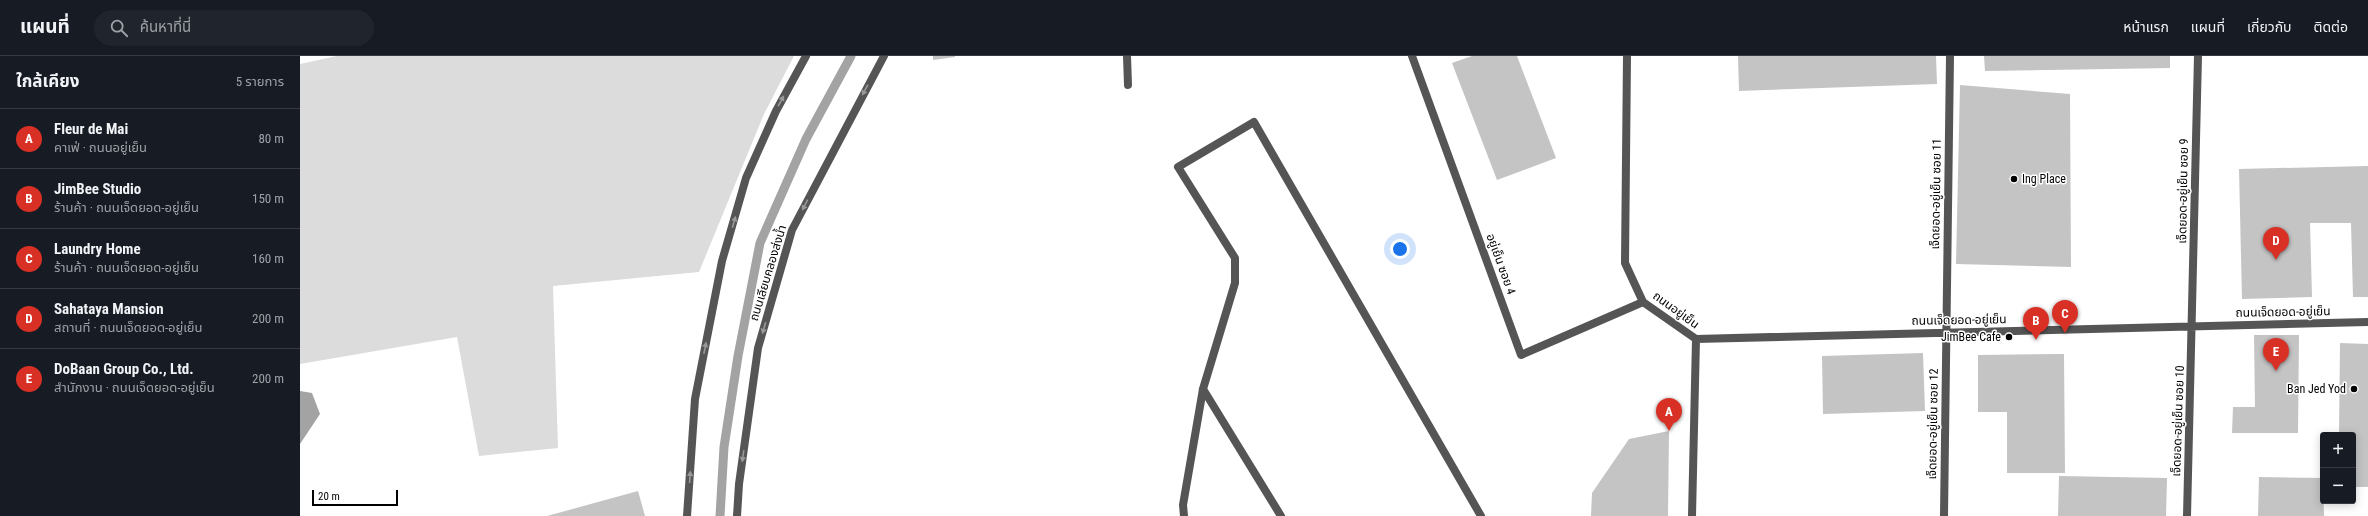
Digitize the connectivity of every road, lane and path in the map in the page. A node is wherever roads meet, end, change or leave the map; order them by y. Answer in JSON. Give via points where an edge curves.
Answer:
{"nodes":[{"id":1,"x":806,"y":56,"type":"edge"},
{"id":2,"x":884,"y":56,"type":"edge"},
{"id":3,"x":1127,"y":56,"type":"edge"},
{"id":4,"x":1412,"y":56,"type":"edge"},
{"id":5,"x":1626,"y":56,"type":"edge"},
{"id":6,"x":1950,"y":56,"type":"edge"},
{"id":7,"x":2198,"y":56,"type":"edge"},
{"id":8,"x":1128,"y":85,"type":"dead end"},
{"id":9,"x":1644,"y":302,"type":"junction"},
{"id":10,"x":2368,"y":322,"type":"edge"},
{"id":11,"x":2192,"y":326,"type":"junction"},
{"id":12,"x":1946,"y":332,"type":"junction"},
{"id":13,"x":1696,"y":339,"type":"junction"},
{"id":14,"x":1203,"y":389,"type":"junction"},
{"id":15,"x":687,"y":516,"type":"edge"},
{"id":16,"x":737,"y":516,"type":"edge"},
{"id":17,"x":1184,"y":516,"type":"edge"},
{"id":18,"x":1281,"y":516,"type":"edge"},
{"id":19,"x":1481,"y":516,"type":"edge"},
{"id":20,"x":1692,"y":516,"type":"edge"},
{"id":21,"x":1944,"y":516,"type":"edge"},
{"id":22,"x":2187,"y":516,"type":"edge"}],
"edges":[{"from":15,"to":1,"type":"street","one_way":true,"via":[[695,399],[722,261],[746,178],[776,111]]},
{"from":2,"to":16,"type":"street","name":"ถนนเลียบคลองส่งน้ำ","one_way":true,"via":[[792,230],[758,348]]},
{"from":3,"to":8,"type":"street"},
{"from":4,"to":9,"type":"street","name":"อยู่เย็น ซอย 4","via":[[1522,355]]},
{"from":5,"to":9,"type":"street","name":"ถนนอยู่เย็น","via":[[1626,263]]},
{"from":6,"to":12,"type":"street","name":"เจ็ดยอด-อยู่เย็น ซอย 11"},
{"from":7,"to":11,"type":"street","name":"เจ็ดยอด-อยู่เย็น ซอย 9"},
{"from":9,"to":13,"type":"street","name":"ถนนอยู่เย็น"},
{"from":10,"to":11,"type":"street","name":"ถนนเจ็ดยอด-อยู่เย็น"},
{"from":11,"to":12,"type":"street","name":"ถนนเจ็ดยอด-อยู่เย็น"},
{"from":11,"to":22,"type":"street","name":"เจ็ดยอด-อยู่เย็น ซอย 10"},
{"from":12,"to":13,"type":"street","name":"ถนนเจ็ดยอด-อยู่เย็น"},
{"from":12,"to":21,"type":"street","name":"เจ็ดยอด-อยู่เย็น ซอย 12"},
{"from":13,"to":20,"type":"street","name":"ถนนอยู่เย็น"},
{"from":14,"to":17,"type":"street"},
{"from":14,"to":18,"type":"street"},
{"from":14,"to":19,"type":"street","via":[[1235,283],[1235,258],[1178,167],[1254,122]]}]}
